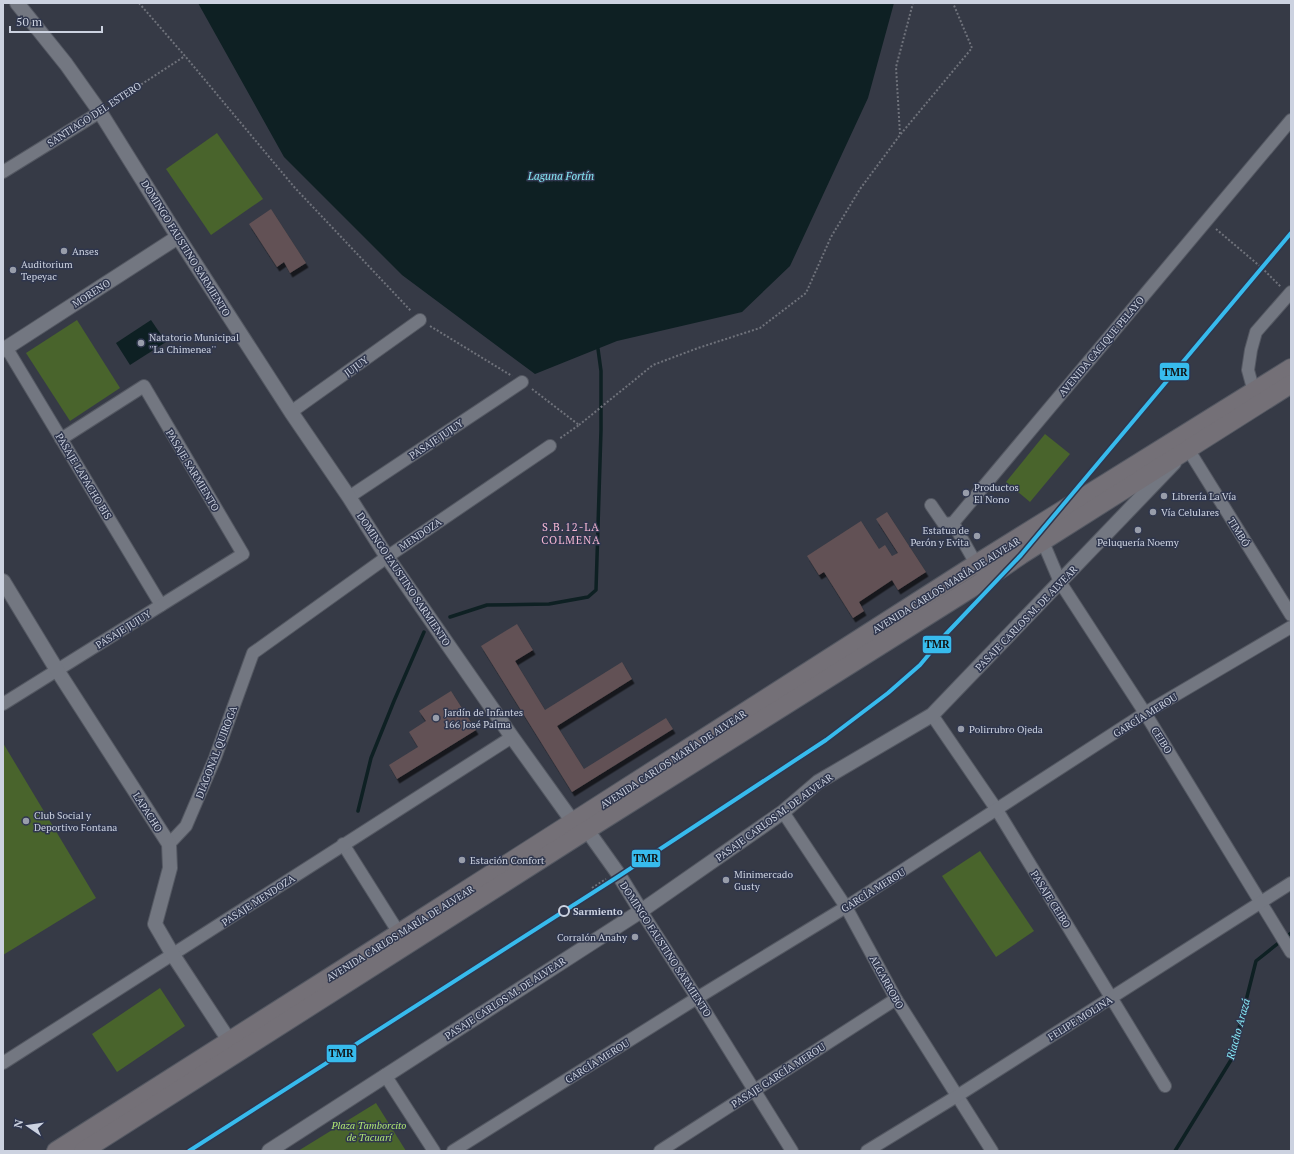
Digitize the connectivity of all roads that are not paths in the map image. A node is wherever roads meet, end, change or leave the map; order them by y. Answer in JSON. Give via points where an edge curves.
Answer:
{"nodes":[{"id":1,"x":17,"y":3,"type":"edge"},
{"id":2,"x":100,"y":112,"type":"junction"},
{"id":3,"x":1291,"y":120,"type":"edge"},
{"id":4,"x":3,"y":172,"type":"edge"},
{"id":5,"x":178,"y":237,"type":"junction"},
{"id":6,"x":1290,"y":294,"type":"edge"},
{"id":7,"x":420,"y":320,"type":"road end"},
{"id":8,"x":5,"y":348,"type":"edge"},
{"id":9,"x":1291,"y":368,"type":"edge"},
{"id":10,"x":522,"y":382,"type":"road end"},
{"id":11,"x":1291,"y":384,"type":"edge"},
{"id":12,"x":1254,"y":392,"type":"junction"},
{"id":13,"x":292,"y":412,"type":"junction"},
{"id":14,"x":61,"y":439,"type":"junction"},
{"id":15,"x":1184,"y":443,"type":"junction"},
{"id":16,"x":550,"y":446,"type":"road end"},
{"id":17,"x":350,"y":497,"type":"junction"},
{"id":18,"x":931,"y":505,"type":"dead end"},
{"id":19,"x":953,"y":523,"type":"junction"},
{"id":20,"x":1036,"y":537,"type":"junction"},
{"id":21,"x":243,"y":554,"type":"joint"},
{"id":22,"x":387,"y":557,"type":"junction"},
{"id":23,"x":981,"y":572,"type":"junction"},
{"id":24,"x":3,"y":581,"type":"edge"},
{"id":25,"x":1060,"y":582,"type":"junction"},
{"id":26,"x":162,"y":605,"type":"junction"},
{"id":27,"x":1291,"y":615,"type":"edge"},
{"id":28,"x":1291,"y":627,"type":"edge"},
{"id":29,"x":253,"y":653,"type":"joint"},
{"id":30,"x":57,"y":670,"type":"junction"},
{"id":31,"x":3,"y":704,"type":"edge"},
{"id":32,"x":1145,"y":713,"type":"junction"},
{"id":33,"x":932,"y":715,"type":"junction"},
{"id":34,"x":512,"y":737,"type":"junction"},
{"id":35,"x":997,"y":810,"type":"junction"},
{"id":36,"x":783,"y":812,"type":"junction"},
{"id":37,"x":580,"y":826,"type":"junction"},
{"id":38,"x":168,"y":844,"type":"junction"},
{"id":39,"x":342,"y":844,"type":"junction"},
{"id":40,"x":1291,"y":883,"type":"edge"},
{"id":41,"x":1262,"y":903,"type":"junction"},
{"id":42,"x":846,"y":907,"type":"junction"},
{"id":43,"x":641,"y":911,"type":"junction"},
{"id":44,"x":399,"y":933,"type":"junction"},
{"id":45,"x":1291,"y":952,"type":"edge"},
{"id":46,"x":173,"y":955,"type":"junction"},
{"id":47,"x":697,"y":998,"type":"junction"},
{"id":48,"x":1112,"y":998,"type":"junction"},
{"id":49,"x":896,"y":999,"type":"junction"},
{"id":50,"x":233,"y":1046,"type":"junction"},
{"id":51,"x":3,"y":1062,"type":"edge"},
{"id":52,"x":385,"y":1075,"type":"junction"},
{"id":53,"x":1165,"y":1086,"type":"dead end"},
{"id":54,"x":754,"y":1091,"type":"junction"},
{"id":55,"x":957,"y":1096,"type":"junction"},
{"id":56,"x":56,"y":1151,"type":"edge"},
{"id":57,"x":83,"y":1151,"type":"edge"},
{"id":58,"x":269,"y":1151,"type":"edge"},
{"id":59,"x":434,"y":1151,"type":"edge"},
{"id":60,"x":453,"y":1151,"type":"edge"},
{"id":61,"x":660,"y":1151,"type":"edge"},
{"id":62,"x":792,"y":1151,"type":"edge"},
{"id":63,"x":867,"y":1151,"type":"edge"},
{"id":64,"x":992,"y":1151,"type":"edge"}],
"edges":[{"from":1,"to":2,"type":"street","name":"DOMINGO FAUSTINO SARMIENTO","via":[[66,64]]},
{"from":2,"to":4,"type":"street","name":"SANTIAGO DEL ESTERO"},
{"from":2,"to":5,"type":"street","name":"DOMINGO FAUSTINO SARMIENTO"},
{"from":3,"to":19,"type":"street","name":"AVENIDA CACIQUE PELAYO"},
{"from":5,"to":8,"type":"street","name":"MORENO"},
{"from":5,"to":13,"type":"street","name":"DOMINGO FAUSTINO SARMIENTO"},
{"from":6,"to":12,"type":"street","via":[[1256,332],[1248,370]]},
{"from":7,"to":13,"type":"street","name":"JUJUY"},
{"from":8,"to":14,"type":"street","name":"PASAJE LAPACHO BIS"},
{"from":9,"to":12,"type":"main road","name":"AVENIDA CARLOS MARÍA DE ALVEAR"},
{"from":10,"to":17,"type":"street","name":"PASAJE JUJUY"},
{"from":11,"to":15,"type":"main road","name":"AVENIDA CARLOS MARÍA DE ALVEAR"},
{"from":12,"to":15,"type":"main road","name":"AVENIDA CARLOS MARÍA DE ALVEAR"},
{"from":13,"to":17,"type":"street","name":"DOMINGO FAUSTINO SARMIENTO"},
{"from":14,"to":21,"type":"street","name":"PASAJE SARMIENTO","via":[[144,386]]},
{"from":14,"to":26,"type":"street","name":"PASAJE LAPACHO BIS"},
{"from":15,"to":20,"type":"main road","name":"AVENIDA CARLOS MARÍA DE ALVEAR"},
{"from":15,"to":25,"type":"street","name":"PASAJE CARLOS M. DE ALVEAR"},
{"from":15,"to":27,"type":"street","name":"TIMBÓ"},
{"from":16,"to":22,"type":"street","name":"MENDOZA"},
{"from":17,"to":22,"type":"street","name":"DOMINGO FAUSTINO SARMIENTO"},
{"from":18,"to":19,"type":"street","via":[[944,524]]},
{"from":19,"to":23,"type":"street"},
{"from":20,"to":23,"type":"main road","name":"AVENIDA CARLOS MARÍA DE ALVEAR"},
{"from":20,"to":25,"type":"street","name":"CEIBO"},
{"from":21,"to":26,"type":"street","name":"PASAJE JUJUY"},
{"from":22,"to":29,"type":"street","name":"MENDOZA"},
{"from":22,"to":34,"type":"street","name":"DOMINGO FAUSTINO SARMIENTO"},
{"from":23,"to":37,"type":"main road","name":"AVENIDA CARLOS MARÍA DE ALVEAR"},
{"from":24,"to":30,"type":"street","name":"LAPACHO"},
{"from":25,"to":32,"type":"street","name":"CEIBO"},
{"from":25,"to":33,"type":"street","name":"PASAJE CARLOS M. DE ALVEAR"},
{"from":26,"to":30,"type":"street","name":"PASAJE JUJUY"},
{"from":28,"to":32,"type":"street","name":"GARCÍA MEROU"},
{"from":29,"to":38,"type":"street","name":"DIAGONAL QUIROGA","via":[[215,758],[186,826]]},
{"from":30,"to":31,"type":"street","name":"PASAJE JUJUY"},
{"from":30,"to":38,"type":"street","name":"LAPACHO"},
{"from":32,"to":35,"type":"street","name":"GARCÍA MEROU"},
{"from":32,"to":41,"type":"street","name":"CEIBO"},
{"from":33,"to":35,"type":"street","name":"PASAJE CEIBO"},
{"from":33,"to":36,"type":"street","name":"PASAJE CARLOS M. DE ALVEAR","via":[[818,782]]},
{"from":34,"to":37,"type":"street","name":"DOMINGO FAUSTINO SARMIENTO"},
{"from":34,"to":39,"type":"street","name":"PASAJE MENDOZA"},
{"from":35,"to":42,"type":"street","name":"GARCÍA MEROU"},
{"from":35,"to":48,"type":"street","name":"PASAJE CEIBO"},
{"from":36,"to":42,"type":"street","name":"ALGARROBO"},
{"from":36,"to":43,"type":"street","name":"PASAJE CARLOS M. DE ALVEAR"},
{"from":37,"to":43,"type":"street","name":"DOMINGO FAUSTINO SARMIENTO","via":[[617,872]]},
{"from":37,"to":44,"type":"main road","name":"AVENIDA CARLOS MARÍA DE ALVEAR"},
{"from":37,"to":50,"type":"main road","name":"AVENIDA CARLOS MARÍA DE ALVEAR"},
{"from":38,"to":46,"type":"street","name":"LAPACHO","via":[[170,868],[155,924]]},
{"from":39,"to":44,"type":"street"},
{"from":39,"to":46,"type":"street","name":"PASAJE MENDOZA"},
{"from":40,"to":41,"type":"street","name":"FELIPE MOLINA"},
{"from":41,"to":45,"type":"street","name":"CEIBO"},
{"from":41,"to":48,"type":"street","name":"FELIPE MOLINA"},
{"from":42,"to":47,"type":"street","name":"GARCÍA MEROU"},
{"from":42,"to":49,"type":"street","name":"ALGARROBO"},
{"from":43,"to":47,"type":"street","name":"DOMINGO FAUSTINO SARMIENTO"},
{"from":43,"to":52,"type":"street","name":"PASAJE CARLOS M. DE ALVEAR"},
{"from":44,"to":50,"type":"main road","name":"AVENIDA CARLOS MARÍA DE ALVEAR"},
{"from":46,"to":50,"type":"street","name":"LAPACHO"},
{"from":46,"to":51,"type":"street","name":"PASAJE MENDOZA"},
{"from":47,"to":54,"type":"street","name":"DOMINGO FAUSTINO SARMIENTO"},
{"from":47,"to":60,"type":"street","name":"GARCÍA MEROU"},
{"from":48,"to":53,"type":"street","name":"PASAJE CEIBO"},
{"from":48,"to":55,"type":"street","name":"FELIPE MOLINA"},
{"from":49,"to":54,"type":"street","name":"PASAJE GARCÍA MEROU"},
{"from":49,"to":55,"type":"street","name":"ALGARROBO"},
{"from":50,"to":56,"type":"main road","name":"AVENIDA CARLOS MARÍA DE ALVEAR"},
{"from":50,"to":57,"type":"main road","name":"AVENIDA CARLOS MARÍA DE ALVEAR"},
{"from":52,"to":58,"type":"street","name":"PASAJE CARLOS M. DE ALVEAR"},
{"from":52,"to":59,"type":"street"},
{"from":54,"to":61,"type":"street","name":"PASAJE GARCÍA MEROU"},
{"from":54,"to":62,"type":"street","name":"DOMINGO FAUSTINO SARMIENTO"},
{"from":55,"to":63,"type":"street","name":"FELIPE MOLINA"},
{"from":55,"to":64,"type":"street","name":"ALGARROBO"}]}
